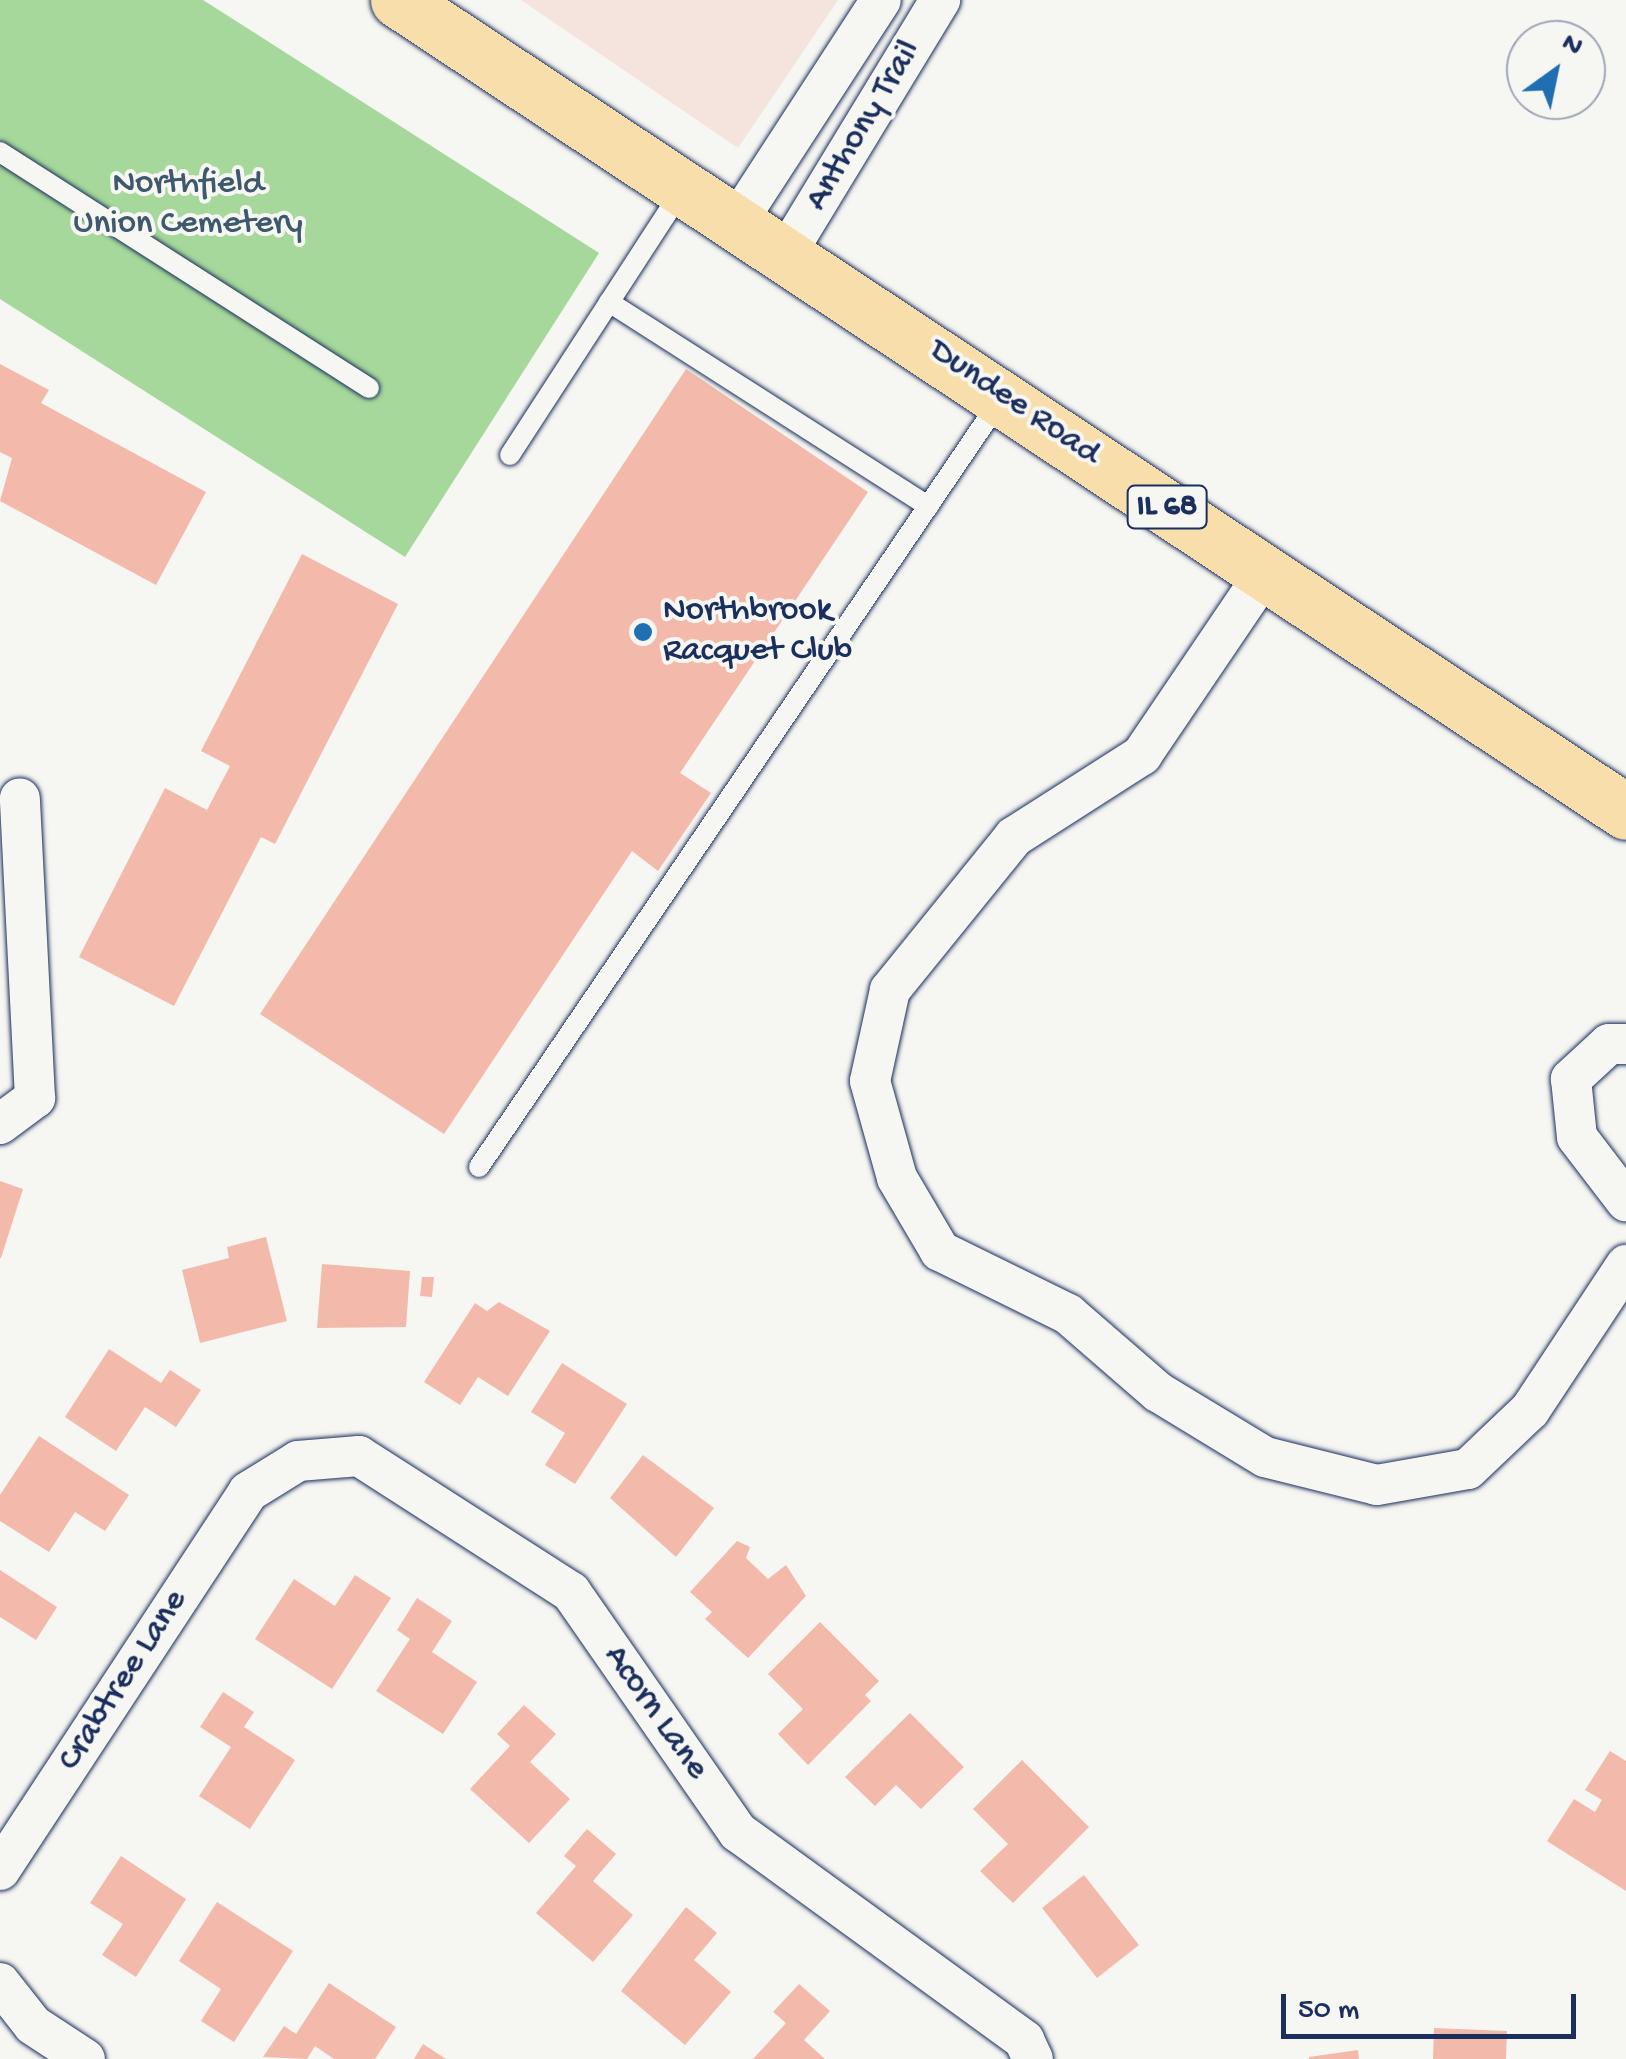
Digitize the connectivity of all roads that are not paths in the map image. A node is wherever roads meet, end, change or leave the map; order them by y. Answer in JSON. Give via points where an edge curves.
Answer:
{"nodes":[{"id":1,"x":398,"y":0,"type":"edge"},
{"id":2,"x":881,"y":0,"type":"edge"},
{"id":3,"x":940,"y":0,"type":"edge"},
{"id":4,"x":0,"y":152,"type":"edge"},
{"id":5,"x":685,"y":185,"type":"junction"},
{"id":6,"x":738,"y":220,"type":"junction"},
{"id":7,"x":788,"y":252,"type":"junction"},
{"id":8,"x":609,"y":302,"type":"junction"},
{"id":9,"x":369,"y":388,"type":"dead end"},
{"id":10,"x":1002,"y":396,"type":"junction"},
{"id":11,"x":510,"y":454,"type":"dead end"},
{"id":12,"x":928,"y":506,"type":"junction"},
{"id":13,"x":1265,"y":573,"type":"junction"},
{"id":14,"x":20,"y":798,"type":"dead end"},
{"id":15,"x":1626,"y":812,"type":"edge"},
{"id":16,"x":1626,"y":1044,"type":"edge"},
{"id":17,"x":0,"y":1124,"type":"edge"},
{"id":18,"x":479,"y":1167,"type":"dead end"},
{"id":19,"x":1626,"y":1201,"type":"edge"},
{"id":20,"x":1626,"y":1265,"type":"edge"},
{"id":21,"x":248,"y":1492,"type":"joint"},
{"id":22,"x":0,"y":1870,"type":"edge"},
{"id":23,"x":0,"y":1984,"type":"edge"},
{"id":24,"x":84,"y":2059,"type":"edge"},
{"id":25,"x":1034,"y":2059,"type":"edge"}],
"edges":[{"from":1,"to":5,"type":"main road","name":"Dundee Road","number":"IL 68"},
{"from":2,"to":6,"type":"street","name":"Anthony Trail"},
{"from":3,"to":7,"type":"street","name":"Anthony Trail"},
{"from":4,"to":9,"type":"lane"},
{"from":5,"to":6,"type":"main road","name":"Dundee Road","number":"IL 68"},
{"from":5,"to":8,"type":"lane"},
{"from":6,"to":7,"type":"main road","name":"Dundee Road","number":"IL 68"},
{"from":7,"to":10,"type":"main road","name":"Dundee Road","number":"IL 68"},
{"from":8,"to":11,"type":"lane"},
{"from":8,"to":12,"type":"lane"},
{"from":10,"to":12,"type":"lane"},
{"from":10,"to":13,"type":"main road","name":"Dundee Road","number":"IL 68"},
{"from":12,"to":18,"type":"lane"},
{"from":13,"to":15,"type":"main road","name":"Dundee Road","number":"IL 68"},
{"from":13,"to":20,"type":"street","via":[[1142,755],[1014,836],[890,990],[870,1081],[897,1178],[940,1251],[1068,1314],[1158,1392],[1265,1457],[1377,1485],[1468,1469],[1530,1410]]},
{"from":14,"to":17,"type":"street","via":[[35,1098]]},
{"from":16,"to":19,"type":"street","via":[[1609,1044],[1571,1078],[1578,1138]]},
{"from":21,"to":22,"type":"street","name":"Crabtree Lane"},
{"from":21,"to":25,"type":"street","name":"Acorn Lane","via":[[298,1461],[359,1456],[571,1592],[738,1832],[1024,2040]]},
{"from":23,"to":24,"type":"street","via":[[32,2025]]}]}
